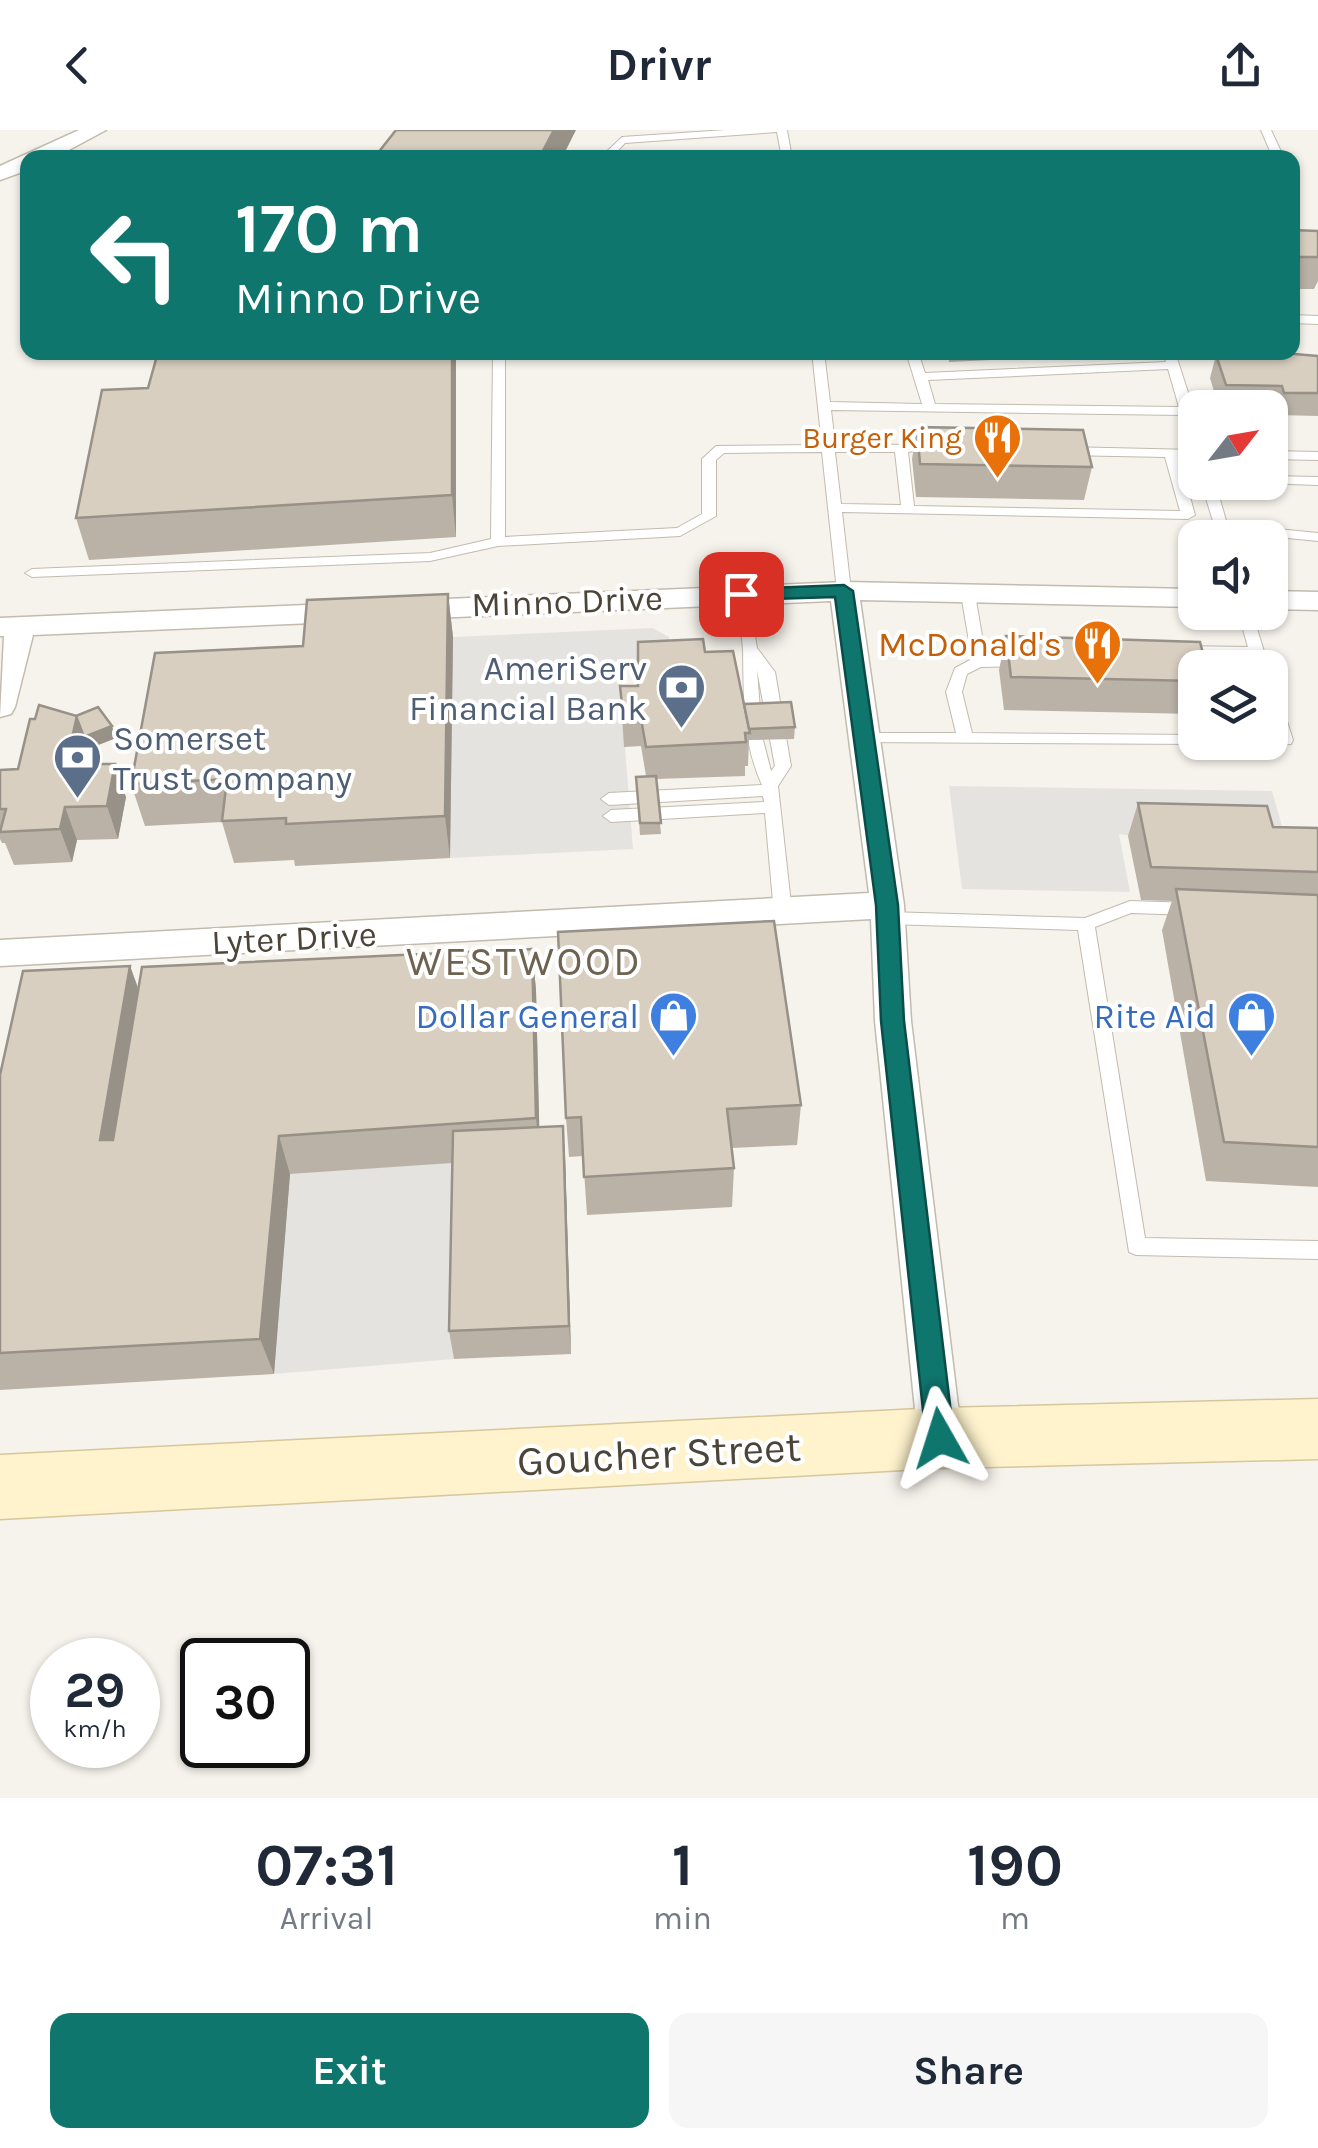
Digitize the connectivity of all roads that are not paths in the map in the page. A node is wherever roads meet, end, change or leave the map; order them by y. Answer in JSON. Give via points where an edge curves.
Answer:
{"nodes":[{"id":1,"x":96,"y":130,"type":"edge"},
{"id":2,"x":774,"y":130,"type":"edge"},
{"id":3,"x":53,"y":150,"type":"edge"},
{"id":4,"x":613,"y":150,"type":"edge"},
{"id":5,"x":499,"y":360,"type":"edge"},
{"id":6,"x":819,"y":360,"type":"edge"},
{"id":7,"x":915,"y":360,"type":"edge"},
{"id":8,"x":1125,"y":360,"type":"edge"},
{"id":9,"x":1166,"y":360,"type":"edge"},
{"id":10,"x":1171,"y":360,"type":"edge"},
{"id":11,"x":1128,"y":367,"type":"junction"},
{"id":12,"x":920,"y":377,"type":"junction"},
{"id":13,"x":1181,"y":390,"type":"edge"},
{"id":14,"x":826,"y":406,"type":"junction"},
{"id":15,"x":930,"y":407,"type":"junction"},
{"id":16,"x":1178,"y":411,"type":"edge"},
{"id":17,"x":828,"y":447,"type":"junction"},
{"id":18,"x":901,"y":448,"type":"junction"},
{"id":19,"x":920,"y":448,"type":"edge"},
{"id":20,"x":1056,"y":451,"type":"edge"},
{"id":21,"x":1171,"y":453,"type":"junction"},
{"id":22,"x":1178,"y":453,"type":"edge"},
{"id":23,"x":1288,"y":455,"type":"edge"},
{"id":24,"x":1318,"y":456,"type":"edge"},
{"id":25,"x":1178,"y":478,"type":"edge"},
{"id":26,"x":1288,"y":480,"type":"edge"},
{"id":27,"x":1318,"y":481,"type":"edge"},
{"id":28,"x":1184,"y":500,"type":"edge"},
{"id":29,"x":1213,"y":500,"type":"edge"},
{"id":30,"x":833,"y":508,"type":"junction"},
{"id":31,"x":908,"y":510,"type":"junction"},
{"id":32,"x":1318,"y":537,"type":"edge"},
{"id":33,"x":498,"y":542,"type":"junction"},
{"id":34,"x":32,"y":573,"type":"dead end"},
{"id":35,"x":844,"y":591,"type":"junction"},
{"id":36,"x":741,"y":594,"type":"junction"},
{"id":37,"x":968,"y":594,"type":"junction"},
{"id":38,"x":1178,"y":598,"type":"edge"},
{"id":39,"x":1288,"y":600,"type":"edge"},
{"id":40,"x":1318,"y":600,"type":"edge"},
{"id":41,"x":10,"y":626,"type":"edge"},
{"id":42,"x":1052,"y":648,"type":"edge"},
{"id":43,"x":750,"y":649,"type":"junction"},
{"id":44,"x":978,"y":654,"type":"junction"},
{"id":45,"x":1178,"y":658,"type":"edge"},
{"id":46,"x":1178,"y":662,"type":"edge"},
{"id":47,"x":1034,"y":663,"type":"edge"},
{"id":48,"x":0,"y":707,"type":"edge"},
{"id":49,"x":1178,"y":732,"type":"edge"},
{"id":50,"x":864,"y":738,"type":"junction"},
{"id":51,"x":965,"y":738,"type":"junction"},
{"id":52,"x":1040,"y":739,"type":"junction"},
{"id":53,"x":1178,"y":740,"type":"edge"},
{"id":54,"x":770,"y":794,"type":"junction"},
{"id":55,"x":610,"y":808,"type":"dead end"},
{"id":56,"x":1206,"y":910,"type":"edge"},
{"id":57,"x":887,"y":911,"type":"junction"},
{"id":58,"x":783,"y":913,"type":"junction"},
{"id":59,"x":1086,"y":924,"type":"junction"},
{"id":60,"x":0,"y":953,"type":"edge"},
{"id":61,"x":1318,"y":1250,"type":"edge"},
{"id":62,"x":1318,"y":1429,"type":"edge"},
{"id":63,"x":940,"y":1438,"type":"junction"},
{"id":64,"x":0,"y":1487,"type":"edge"}],
"edges":[{"from":1,"to":3,"type":"street"},
{"from":2,"to":4,"type":"lane","via":[[636,138]]},
{"from":5,"to":33,"type":"lane"},
{"from":6,"to":14,"type":"lane"},
{"from":7,"to":12,"type":"lane"},
{"from":8,"to":11,"type":"lane"},
{"from":9,"to":11,"type":"lane"},
{"from":10,"to":13,"type":"lane"},
{"from":11,"to":12,"type":"lane"},
{"from":12,"to":15,"type":"lane"},
{"from":14,"to":15,"type":"lane"},
{"from":14,"to":17,"type":"lane"},
{"from":15,"to":16,"type":"lane"},
{"from":17,"to":18,"type":"lane"},
{"from":17,"to":30,"type":"lane"},
{"from":17,"to":33,"type":"lane","via":[[721,449],[710,459],[709,516],[680,532]]},
{"from":18,"to":19,"type":"lane"},
{"from":18,"to":31,"type":"lane"},
{"from":20,"to":21,"type":"lane"},
{"from":21,"to":22,"type":"lane"},
{"from":21,"to":25,"type":"lane"},
{"from":23,"to":24,"type":"lane"},
{"from":26,"to":27,"type":"lane"},
{"from":28,"to":31,"type":"lane","via":[[1188,515]]},
{"from":29,"to":32,"type":"lane","via":[[1221,528]]},
{"from":30,"to":31,"type":"lane"},
{"from":30,"to":35,"type":"lane"},
{"from":33,"to":34,"type":"lane","via":[[430,557]]},
{"from":35,"to":36,"type":"street","name":"Minno Drive"},
{"from":35,"to":37,"type":"street","name":"Minno Drive"},
{"from":35,"to":50,"type":"street"},
{"from":36,"to":41,"type":"street","name":"Minno Drive"},
{"from":36,"to":43,"type":"lane"},
{"from":37,"to":38,"type":"street","name":"Minno Drive"},
{"from":37,"to":44,"type":"lane"},
{"from":39,"to":40,"type":"street"},
{"from":41,"to":48,"type":"street"},
{"from":42,"to":44,"type":"lane"},
{"from":43,"to":54,"type":"lane","via":[[746,674],[755,740]]},
{"from":43,"to":54,"type":"lane","via":[[767,672],[784,766]]},
{"from":44,"to":47,"type":"lane"},
{"from":44,"to":51,"type":"lane","via":[[960,672],[954,692]]},
{"from":45,"to":46,"type":"lane","via":[[1164,658]]},
{"from":49,"to":52,"type":"lane","via":[[1038,728]]},
{"from":50,"to":51,"type":"lane"},
{"from":50,"to":57,"type":"street"},
{"from":51,"to":52,"type":"lane"},
{"from":52,"to":53,"type":"lane"},
{"from":54,"to":55,"type":"lane"},
{"from":54,"to":58,"type":"lane"},
{"from":56,"to":59,"type":"lane","via":[[1130,906]]},
{"from":57,"to":58,"type":"street","name":"Lyter Drive"},
{"from":57,"to":59,"type":"lane"},
{"from":57,"to":63,"type":"street","via":[[893,1021]]},
{"from":58,"to":60,"type":"street","name":"Lyter Drive"},
{"from":59,"to":61,"type":"lane","via":[[1136,1246]]},
{"from":62,"to":63,"type":"main road","name":"Goucher Street"},
{"from":63,"to":64,"type":"main road","name":"Goucher Street"}]}
